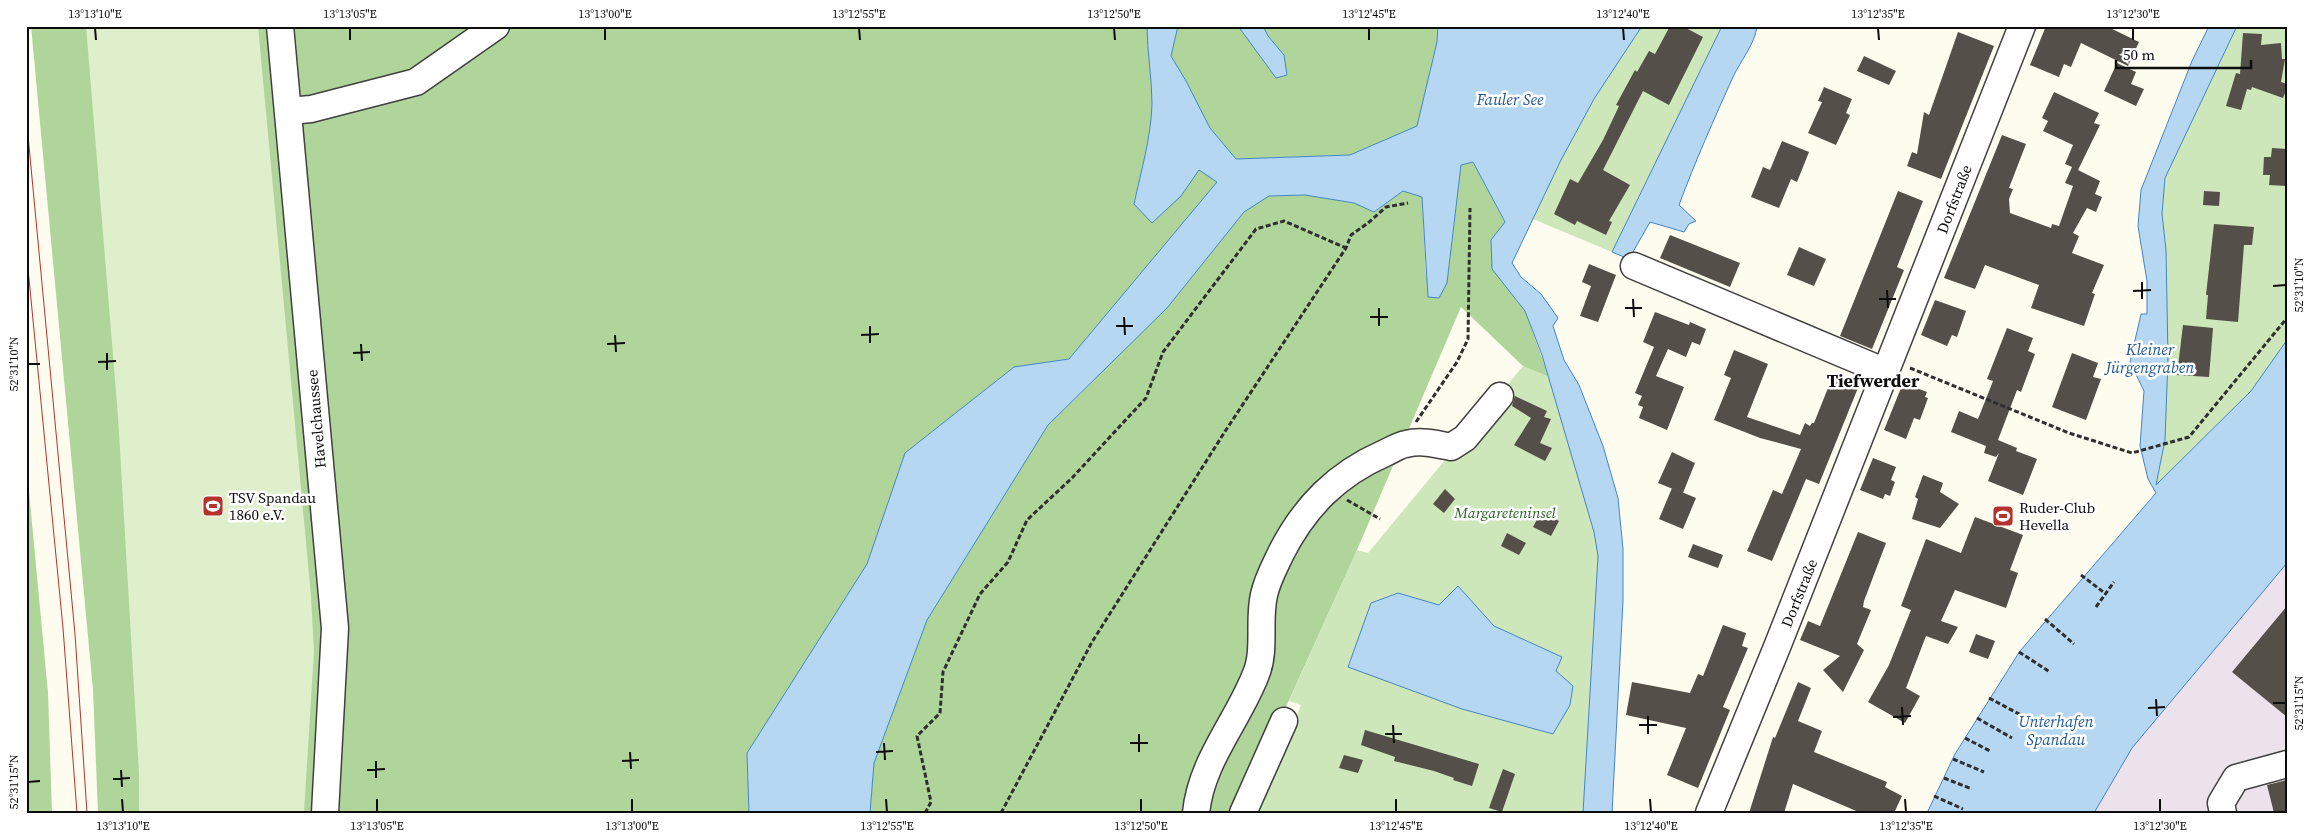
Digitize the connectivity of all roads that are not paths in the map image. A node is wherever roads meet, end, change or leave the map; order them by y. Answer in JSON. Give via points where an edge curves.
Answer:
{"nodes":[{"id":1,"x":280,"y":26,"type":"edge"},
{"id":2,"x":496,"y":26,"type":"edge"},
{"id":3,"x":2022,"y":26,"type":"edge"},
{"id":4,"x":288,"y":111,"type":"junction"},
{"id":5,"x":1634,"y":266,"type":"dead end"},
{"id":6,"x":1889,"y":367,"type":"junction"},
{"id":7,"x":1500,"y":396,"type":"dead end"},
{"id":8,"x":1284,"y":721,"type":"dead end"},
{"id":9,"x":2287,"y":764,"type":"edge"},
{"id":10,"x":325,"y":813,"type":"edge"},
{"id":11,"x":1196,"y":813,"type":"edge"},
{"id":12,"x":1243,"y":813,"type":"edge"},
{"id":13,"x":1709,"y":813,"type":"edge"},
{"id":14,"x":2223,"y":813,"type":"edge"}],
"edges":[{"from":1,"to":4,"type":"street","name":"Havelchaussee"},
{"from":2,"to":4,"type":"street","via":[[416,82]]},
{"from":3,"to":6,"type":"street","name":"Dorfstraße"},
{"from":4,"to":10,"type":"street","name":"Havelchaussee","via":[[335,628]]},
{"from":5,"to":6,"type":"street"},
{"from":6,"to":13,"type":"street","name":"Dorfstraße"},
{"from":7,"to":11,"type":"street","via":[[1466,438],[1452,447],[1430,442],[1400,446],[1368,460],[1327,489],[1308,509],[1273,570],[1264,595],[1257,673],[1211,760]]},
{"from":8,"to":12,"type":"street"},
{"from":9,"to":14,"type":"street","via":[[2236,778],[2220,803]]}]}
